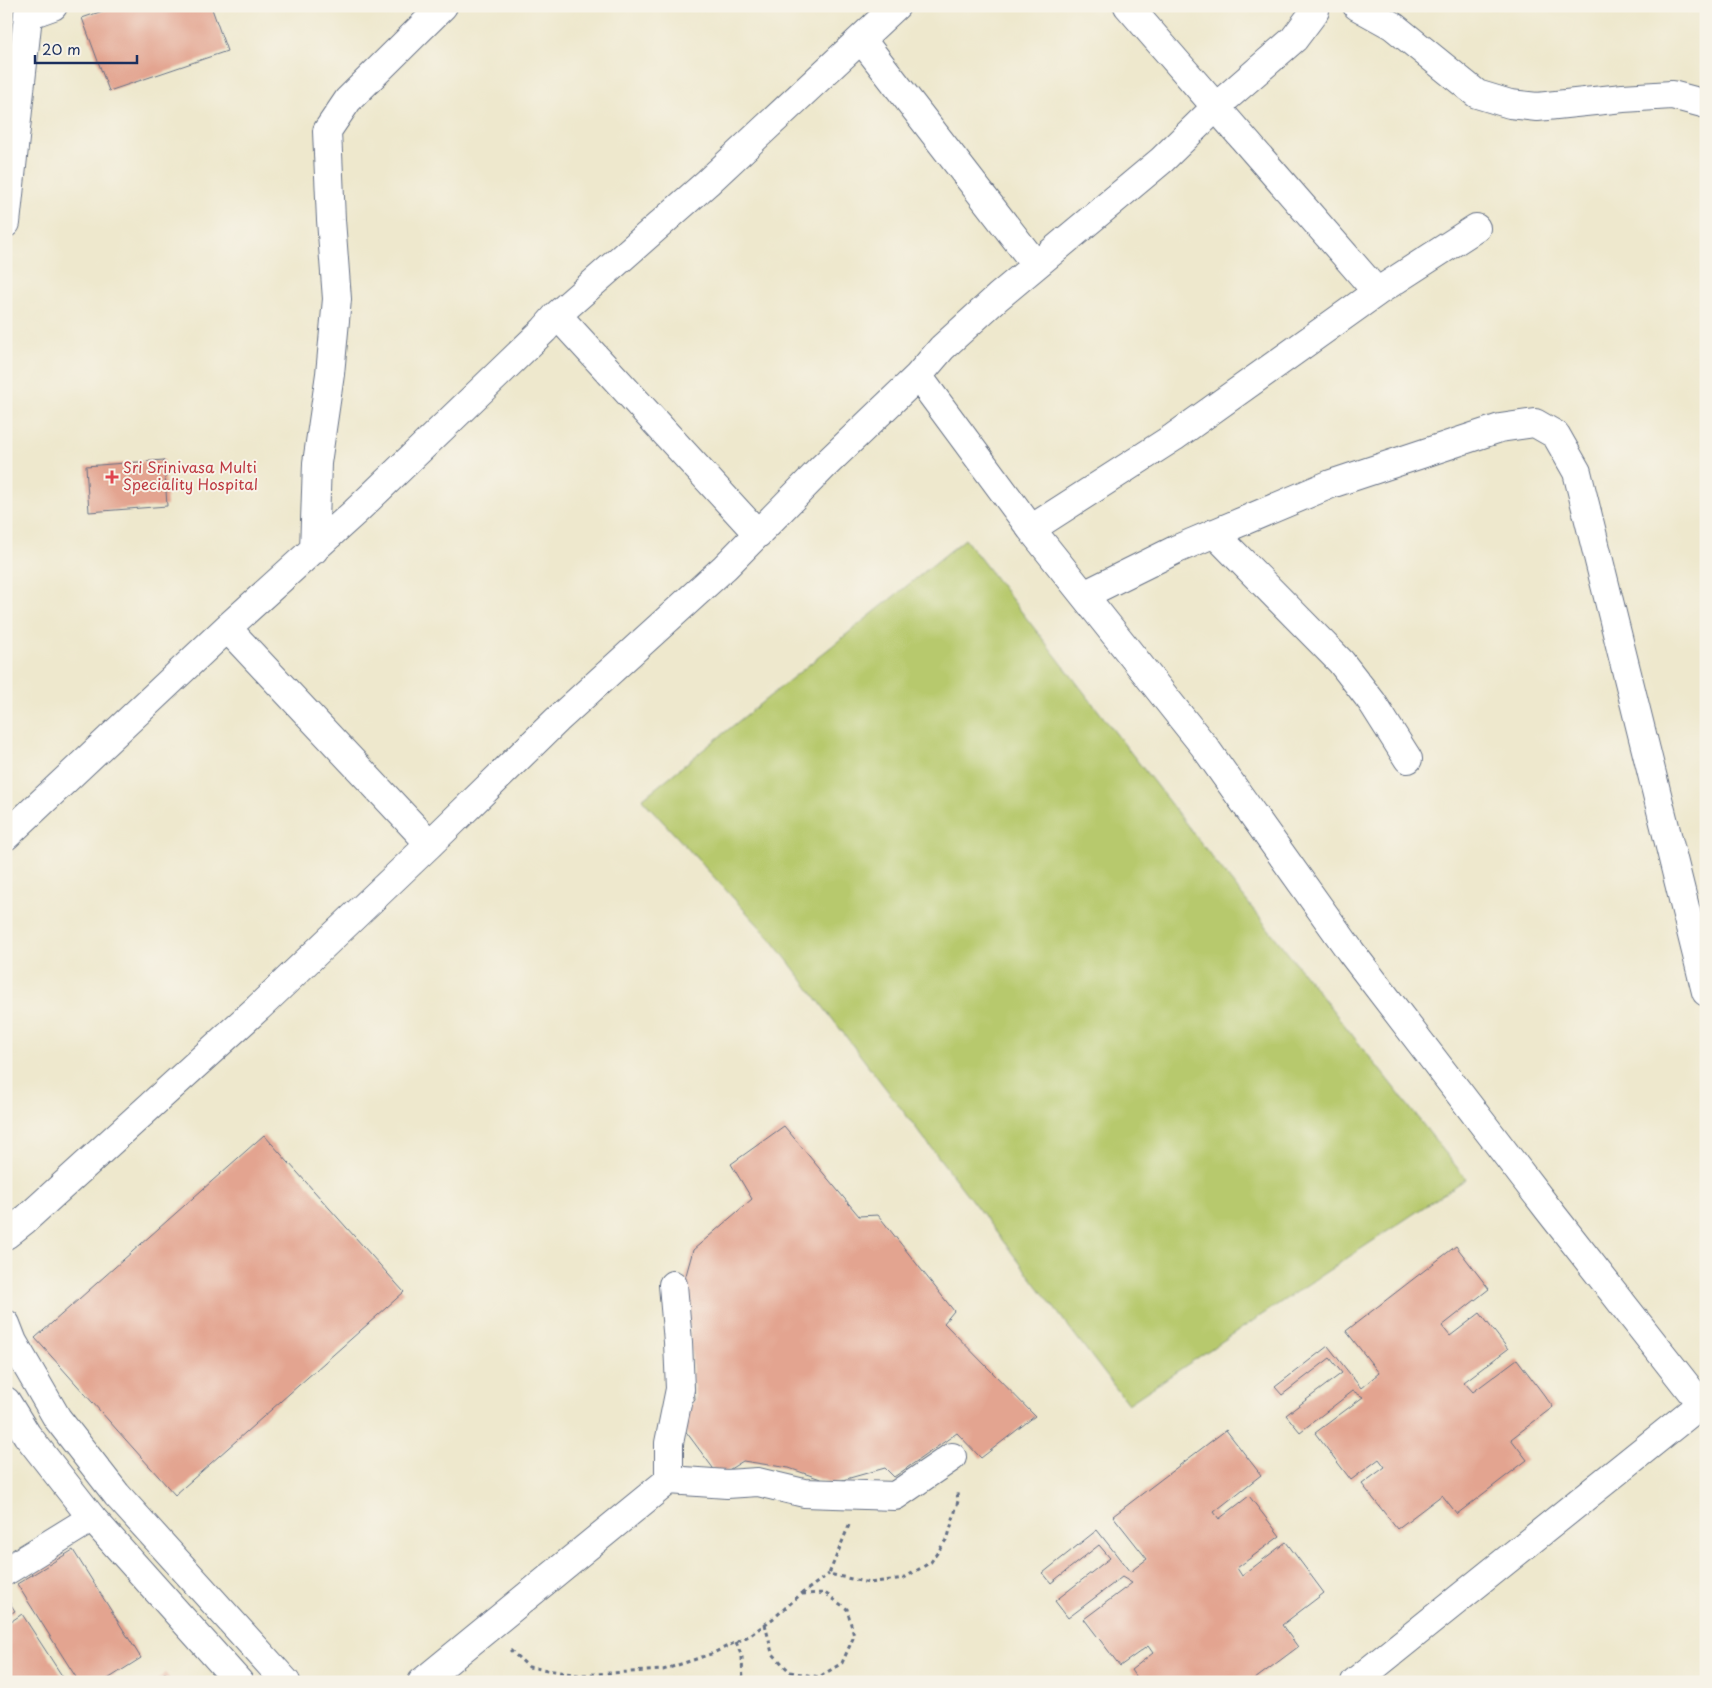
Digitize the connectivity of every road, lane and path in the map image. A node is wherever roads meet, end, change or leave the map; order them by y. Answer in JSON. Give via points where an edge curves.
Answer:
{"nodes":[{"id":1,"x":53,"y":6,"type":"edge"},
{"id":2,"x":443,"y":6,"type":"edge"},
{"id":3,"x":896,"y":6,"type":"edge"},
{"id":4,"x":1128,"y":6,"type":"edge"},
{"id":5,"x":1315,"y":6,"type":"edge"},
{"id":6,"x":1357,"y":6,"type":"edge"},
{"id":7,"x":28,"y":11,"type":"edge"},
{"id":8,"x":861,"y":39,"type":"junction"},
{"id":9,"x":1706,"y":104,"type":"edge"},
{"id":10,"x":1216,"y":106,"type":"junction"},
{"id":11,"x":6,"y":223,"type":"edge"},
{"id":12,"x":1476,"y":228,"type":"dead end"},
{"id":13,"x":1036,"y":265,"type":"junction"},
{"id":14,"x":1377,"y":292,"type":"junction"},
{"id":15,"x":558,"y":316,"type":"junction"},
{"id":16,"x":918,"y":376,"type":"junction"},
{"id":17,"x":1031,"y":529,"type":"junction"},
{"id":18,"x":1214,"y":533,"type":"junction"},
{"id":19,"x":758,"y":534,"type":"junction"},
{"id":20,"x":314,"y":550,"type":"junction"},
{"id":21,"x":1084,"y":595,"type":"junction"},
{"id":22,"x":226,"y":628,"type":"junction"},
{"id":23,"x":1408,"y":759,"type":"dead end"},
{"id":24,"x":6,"y":836,"type":"edge"},
{"id":25,"x":430,"y":844,"type":"junction"},
{"id":26,"x":1701,"y":948,"type":"edge"},
{"id":27,"x":1706,"y":992,"type":"edge"},
{"id":28,"x":6,"y":1235,"type":"edge"},
{"id":29,"x":673,"y":1285,"type":"dead end"},
{"id":30,"x":6,"y":1324,"type":"edge"},
{"id":31,"x":6,"y":1401,"type":"edge"},
{"id":32,"x":1703,"y":1402,"type":"edge"},
{"id":33,"x":952,"y":1457,"type":"dead end"},
{"id":34,"x":670,"y":1480,"type":"junction"},
{"id":35,"x":958,"y":1501,"type":"dead end"},
{"id":36,"x":92,"y":1518,"type":"junction"},
{"id":37,"x":850,"y":1524,"type":"dead end"},
{"id":38,"x":6,"y":1571,"type":"edge"},
{"id":39,"x":829,"y":1574,"type":"junction"},
{"id":40,"x":801,"y":1594,"type":"junction"},
{"id":41,"x":765,"y":1624,"type":"junction"},
{"id":42,"x":487,"y":1629,"type":"junction"},
{"id":43,"x":736,"y":1642,"type":"junction"},
{"id":44,"x":578,"y":1676,"type":"junction"},
{"id":45,"x":239,"y":1682,"type":"edge"},
{"id":46,"x":286,"y":1682,"type":"edge"},
{"id":47,"x":422,"y":1682,"type":"edge"},
{"id":48,"x":580,"y":1682,"type":"edge"},
{"id":49,"x":743,"y":1682,"type":"edge"},
{"id":50,"x":1355,"y":1682,"type":"edge"}],
"edges":[{"from":1,"to":7,"type":"main road"},
{"from":2,"to":20,"type":"main road","via":[[348,100],[328,131],[337,299],[330,374],[316,463]]},
{"from":3,"to":8,"type":"main road"},
{"from":4,"to":10,"type":"main road"},
{"from":5,"to":10,"type":"main road","via":[[1315,11],[1294,39]]},
{"from":6,"to":9,"type":"main road","via":[[1393,26],[1478,94],[1510,104],[1537,107],[1672,95]]},
{"from":7,"to":11,"type":"main road"},
{"from":8,"to":13,"type":"main road"},
{"from":8,"to":15,"type":"main road"},
{"from":10,"to":13,"type":"main road","via":[[1162,160]]},
{"from":10,"to":14,"type":"main road"},
{"from":12,"to":14,"type":"main road"},
{"from":13,"to":16,"type":"main road","via":[[942,348]]},
{"from":14,"to":17,"type":"main road","via":[[1174,437]]},
{"from":15,"to":19,"type":"main road"},
{"from":15,"to":20,"type":"main road"},
{"from":16,"to":17,"type":"main road"},
{"from":16,"to":19,"type":"main road"},
{"from":17,"to":21,"type":"main road"},
{"from":18,"to":21,"type":"main road"},
{"from":18,"to":23,"type":"main road","via":[[1341,662],[1372,702]]},
{"from":18,"to":26,"type":"main road","via":[[1331,484],[1500,428],[1535,423],[1556,435],[1577,472]]},
{"from":19,"to":25,"type":"main road","via":[[557,720]]},
{"from":20,"to":22,"type":"main road"},
{"from":21,"to":32,"type":"main road","via":[[1204,746],[1357,960],[1548,1209]]},
{"from":22,"to":24,"type":"main road"},
{"from":22,"to":25,"type":"main road"},
{"from":25,"to":28,"type":"main road","via":[[258,1008]]},
{"from":26,"to":27,"type":"main road"},
{"from":29,"to":34,"type":"main road","via":[[680,1389],[669,1443]]},
{"from":30,"to":46,"type":"main road","via":[[57,1418],[117,1495]]},
{"from":31,"to":36,"type":"main road","via":[[26,1435]]},
{"from":32,"to":50,"type":"main road"},
{"from":33,"to":34,"type":"main road","via":[[895,1496],[804,1494],[758,1482],[727,1484]]},
{"from":34,"to":42,"type":"main road"},
{"from":35,"to":39,"type":"path","via":[[948,1537],[931,1562],[904,1578],[869,1583]]},
{"from":36,"to":38,"type":"main road"},
{"from":36,"to":45,"type":"main road"},
{"from":37,"to":39,"type":"path"},
{"from":39,"to":40,"type":"path"},
{"from":40,"to":41,"type":"path"},
{"from":40,"to":41,"type":"path","via":[[825,1593],[848,1609],[854,1636],[842,1663],[819,1677],[790,1672],[772,1654]]},
{"from":41,"to":43,"type":"path"},
{"from":42,"to":44,"type":"path","via":[[529,1667]]},
{"from":42,"to":47,"type":"main road"},
{"from":43,"to":44,"type":"path","via":[[664,1670]]},
{"from":43,"to":49,"type":"path","via":[[742,1657]]},
{"from":44,"to":48,"type":"path"}]}
